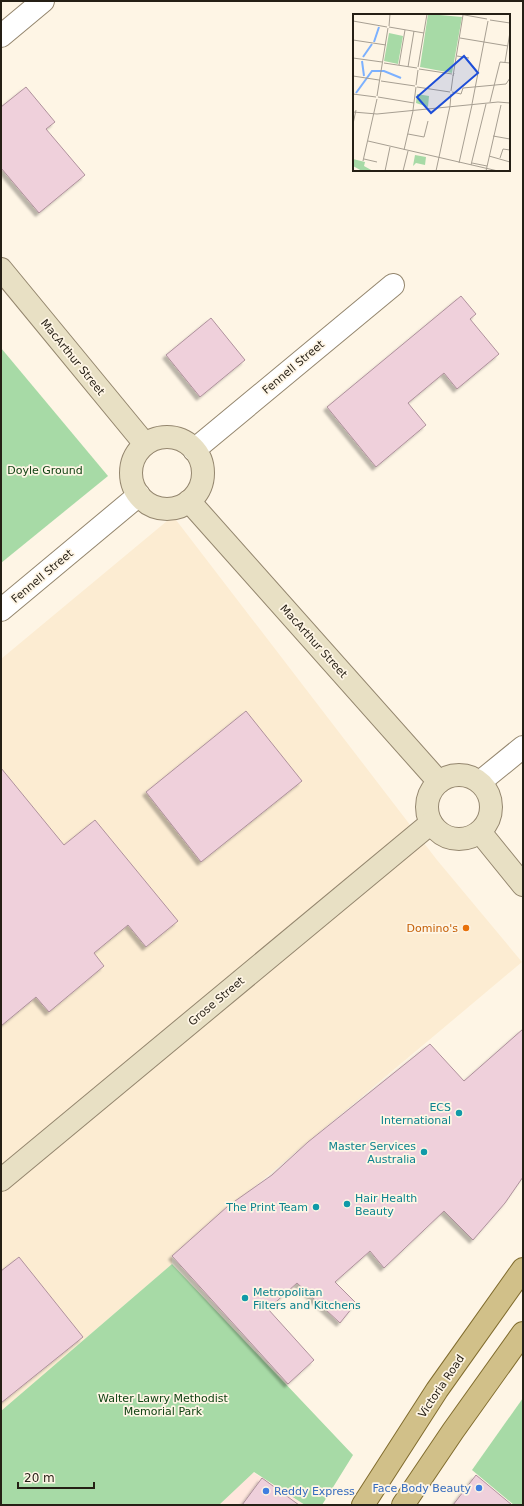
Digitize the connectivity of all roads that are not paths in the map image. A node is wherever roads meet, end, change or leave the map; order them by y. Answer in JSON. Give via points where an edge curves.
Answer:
{"nodes":[{"id":1,"x":43,"y":1,"type":"edge"},
{"id":2,"x":1,"y":36,"type":"edge"},
{"id":3,"x":1,"y":270,"type":"edge"},
{"id":4,"x":393,"y":285,"type":"dead end"},
{"id":5,"x":145,"y":444,"type":"junction"},
{"id":6,"x":194,"y":450,"type":"junction"},
{"id":7,"x":139,"y":495,"type":"junction"},
{"id":8,"x":189,"y":501,"type":"junction"},
{"id":9,"x":1,"y":610,"type":"edge"},
{"id":10,"x":523,"y":747,"type":"edge"},
{"id":11,"x":439,"y":782,"type":"junction"},
{"id":12,"x":480,"y":782,"type":"junction"},
{"id":13,"x":431,"y":823,"type":"junction"},
{"id":14,"x":480,"y":832,"type":"junction"},
{"id":15,"x":523,"y":886,"type":"edge"},
{"id":16,"x":1,"y":1180,"type":"edge"},
{"id":17,"x":523,"y":1269,"type":"edge"},
{"id":18,"x":523,"y":1333,"type":"edge"},
{"id":19,"x":363,"y":1505,"type":"edge"},
{"id":20,"x":403,"y":1505,"type":"edge"}],
"edges":[{"from":1,"to":2,"type":"street"},
{"from":3,"to":5,"type":"street","name":"MacArthur Street"},
{"from":4,"to":6,"type":"street","name":"Fennell Street"},
{"from":5,"to":6,"type":"street","via":[[165,437],[176,438]]},
{"from":5,"to":7,"type":"street","via":[[132,464],[132,480]]},
{"from":6,"to":8,"type":"street","via":[[202,466],[202,476],[196,494]]},
{"from":7,"to":8,"type":"street","via":[[157,508],[169,509]]},
{"from":7,"to":9,"type":"street","name":"Fennell Street"},
{"from":8,"to":11,"type":"street","name":"MacArthur Street"},
{"from":10,"to":12,"type":"street"},
{"from":11,"to":12,"type":"street","via":[[459,775],[471,776]]},
{"from":11,"to":13,"type":"street","via":[[431,791],[428,802]]},
{"from":12,"to":14,"type":"street","via":[[487,790],[491,801],[491,812]]},
{"from":13,"to":14,"type":"street","via":[[448,837],[460,839]]},
{"from":13,"to":16,"type":"street","name":"Grose Street"},
{"from":14,"to":15,"type":"street"},
{"from":17,"to":19,"type":"main road","name":"Victoria Road","via":[[437,1390]]},
{"from":18,"to":20,"type":"main road"}]}
